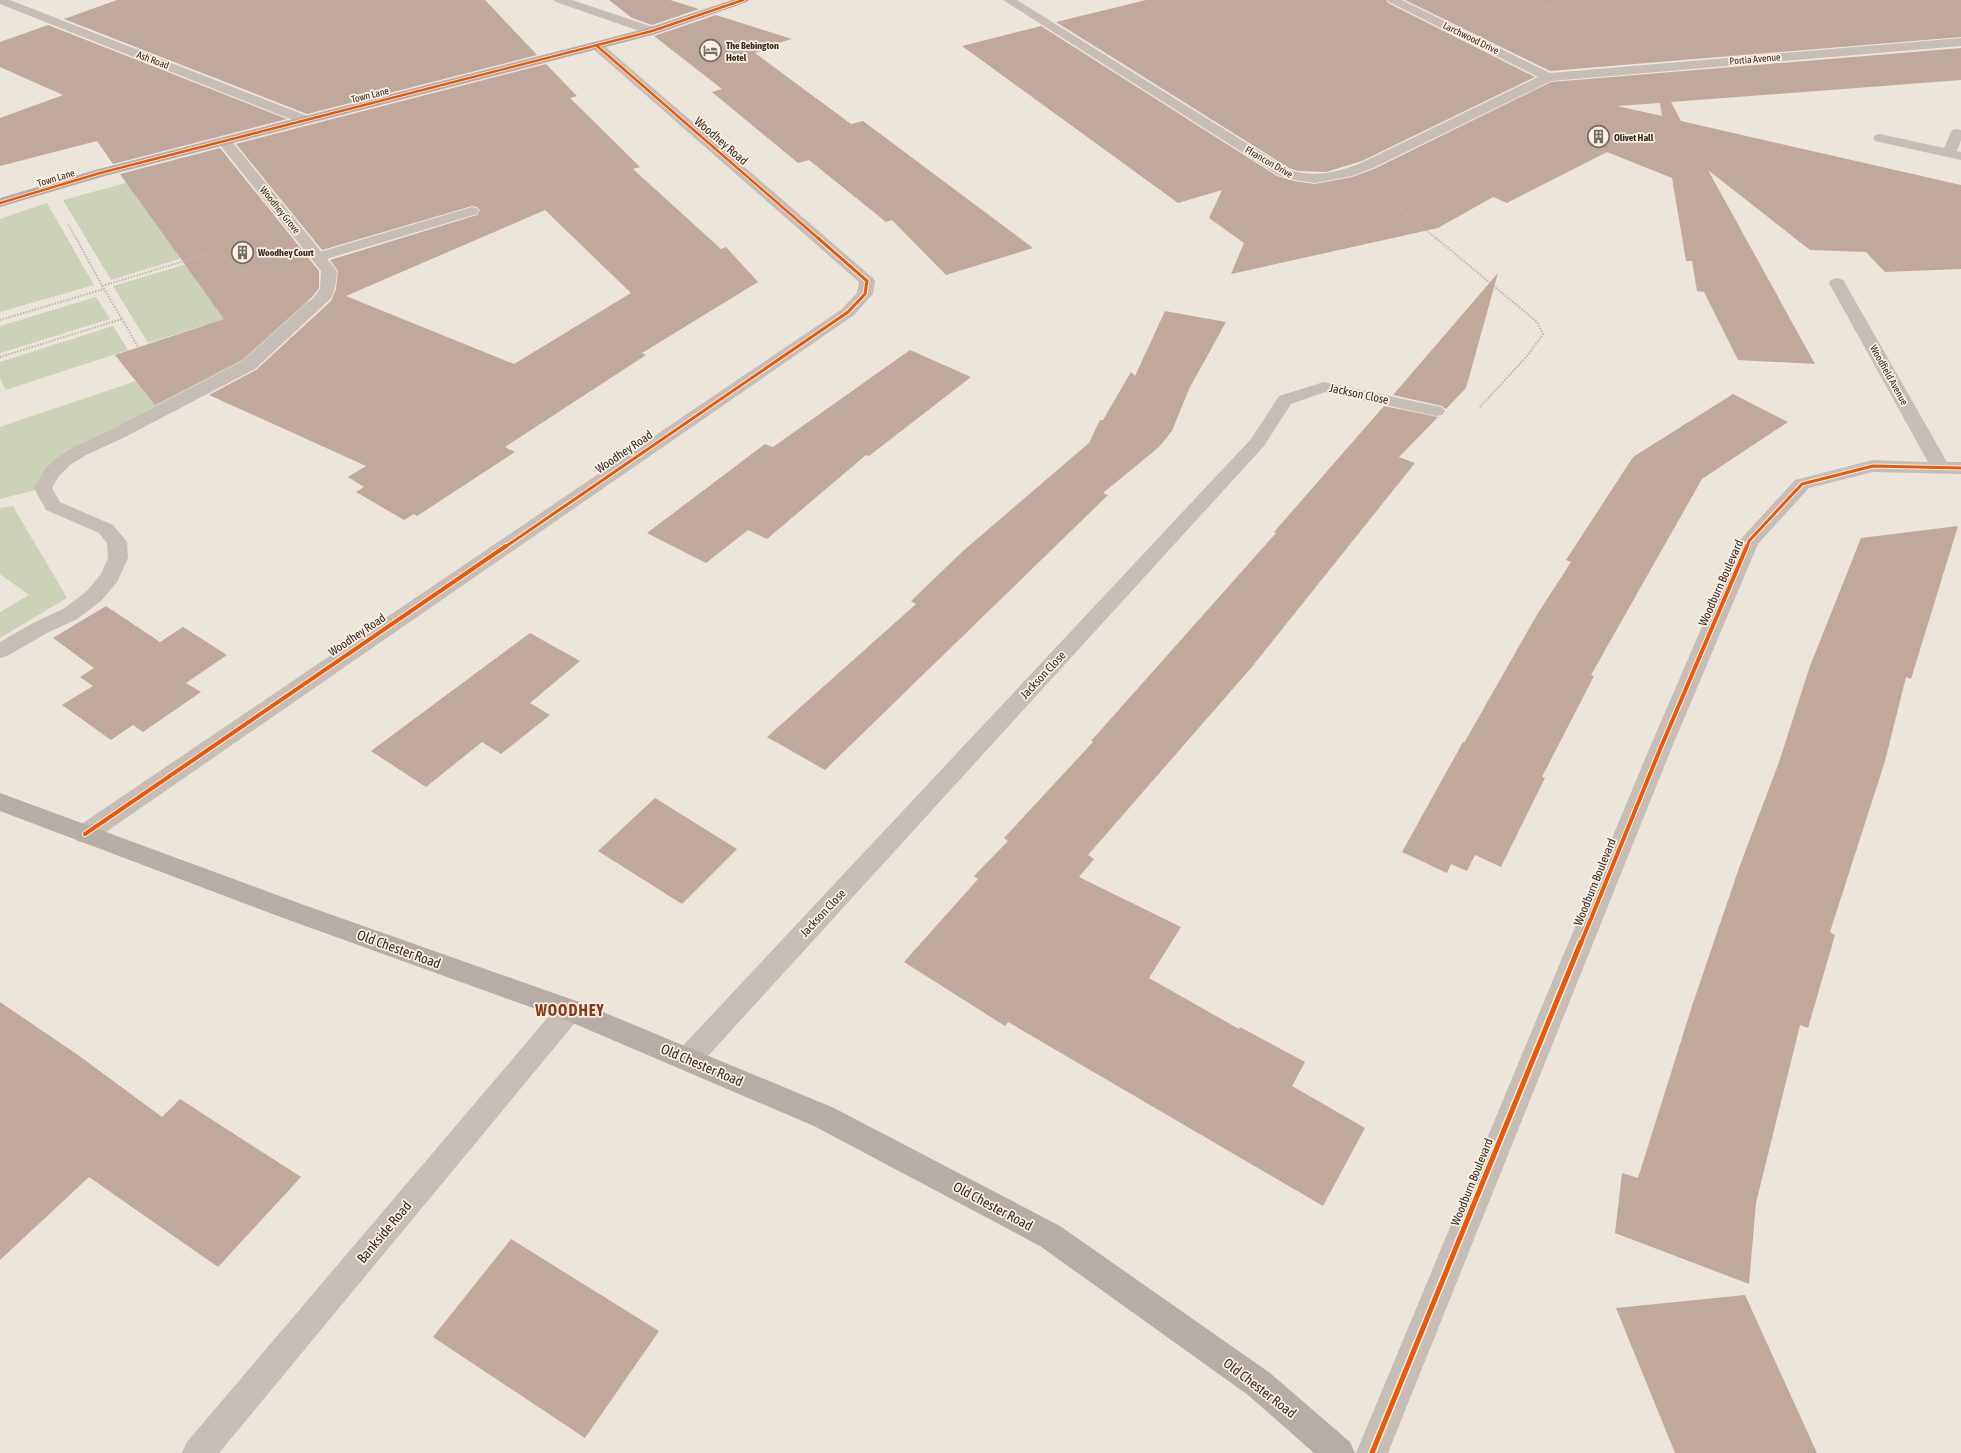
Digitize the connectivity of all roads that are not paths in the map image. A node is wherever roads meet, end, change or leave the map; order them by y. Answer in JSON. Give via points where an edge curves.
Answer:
{"nodes":[{"id":1,"x":0,"y":0,"type":"edge"},
{"id":2,"x":560,"y":0,"type":"edge"},
{"id":3,"x":743,"y":0,"type":"edge"},
{"id":4,"x":1009,"y":0,"type":"edge"},
{"id":5,"x":1394,"y":0,"type":"edge"},
{"id":6,"x":652,"y":31,"type":"junction"},
{"id":7,"x":1961,"y":42,"type":"edge"},
{"id":8,"x":596,"y":45,"type":"junction"},
{"id":9,"x":1548,"y":77,"type":"junction"},
{"id":10,"x":305,"y":120,"type":"junction"},
{"id":11,"x":1957,"y":133,"type":"dead end"},
{"id":12,"x":1880,"y":138,"type":"dead end"},
{"id":13,"x":225,"y":142,"type":"junction"},
{"id":14,"x":1955,"y":155,"type":"edge"},
{"id":15,"x":0,"y":203,"type":"edge"},
{"id":16,"x":472,"y":211,"type":"dead end"},
{"id":17,"x":318,"y":257,"type":"junction"},
{"id":18,"x":1837,"y":283,"type":"dead end"},
{"id":19,"x":1436,"y":411,"type":"road end"},
{"id":20,"x":1951,"y":468,"type":"edge"},
{"id":21,"x":0,"y":651,"type":"edge"},
{"id":22,"x":0,"y":802,"type":"edge"},
{"id":23,"x":85,"y":834,"type":"junction"},
{"id":24,"x":570,"y":1010,"type":"junction"},
{"id":25,"x":688,"y":1059,"type":"junction"},
{"id":26,"x":198,"y":1453,"type":"edge"},
{"id":27,"x":1339,"y":1453,"type":"edge"},
{"id":28,"x":1372,"y":1453,"type":"edge"}],
"edges":[{"from":1,"to":10,"type":"street","name":"Ash Road"},
{"from":2,"to":6,"type":"street"},
{"from":3,"to":6,"type":"main road","name":"Town Lane"},
{"from":4,"to":9,"type":"street","name":"Ffrancon Drive","via":[[1296,178],[1313,180],[1353,172]]},
{"from":5,"to":9,"type":"street","name":"Larchwood Drive"},
{"from":6,"to":8,"type":"main road","name":"Town Lane"},
{"from":7,"to":9,"type":"street","name":"Portia Avenue"},
{"from":8,"to":10,"type":"main road","name":"Town Lane"},
{"from":8,"to":23,"type":"street","name":"Woodhey Road","via":[[867,281],[865,294],[848,312]]},
{"from":10,"to":13,"type":"main road","name":"Town Lane"},
{"from":11,"to":14,"type":"street"},
{"from":12,"to":14,"type":"street"},
{"from":13,"to":15,"type":"main road","name":"Town Lane","via":[[100,173]]},
{"from":13,"to":17,"type":"street","name":"Woodhey Grove"},
{"from":16,"to":17,"type":"street"},
{"from":17,"to":21,"type":"street","name":"Woodhey Grove","via":[[329,271],[328,290],[249,365],[80,451],[64,461],[52,473],[42,488],[53,506],[106,529],[116,542],[118,558],[110,577],[94,596],[70,614]]},
{"from":18,"to":20,"type":"street","name":"Woodfield Avenue"},
{"from":19,"to":25,"type":"street","name":"Jackson Close","via":[[1324,387],[1284,400],[1258,442]]},
{"from":20,"to":28,"type":"street","name":"Woodburn Boulevard","via":[[1873,466],[1802,484],[1749,541],[1661,747]]},
{"from":22,"to":23,"type":"main road","name":"Old Chester Road"},
{"from":23,"to":24,"type":"main road","name":"Old Chester Road"},
{"from":24,"to":25,"type":"main road","name":"Old Chester Road"},
{"from":24,"to":26,"type":"street","name":"Bankside Road"},
{"from":25,"to":27,"type":"main road","name":"Old Chester Road","via":[[824,1117],[1050,1236],[1259,1384]]}]}
